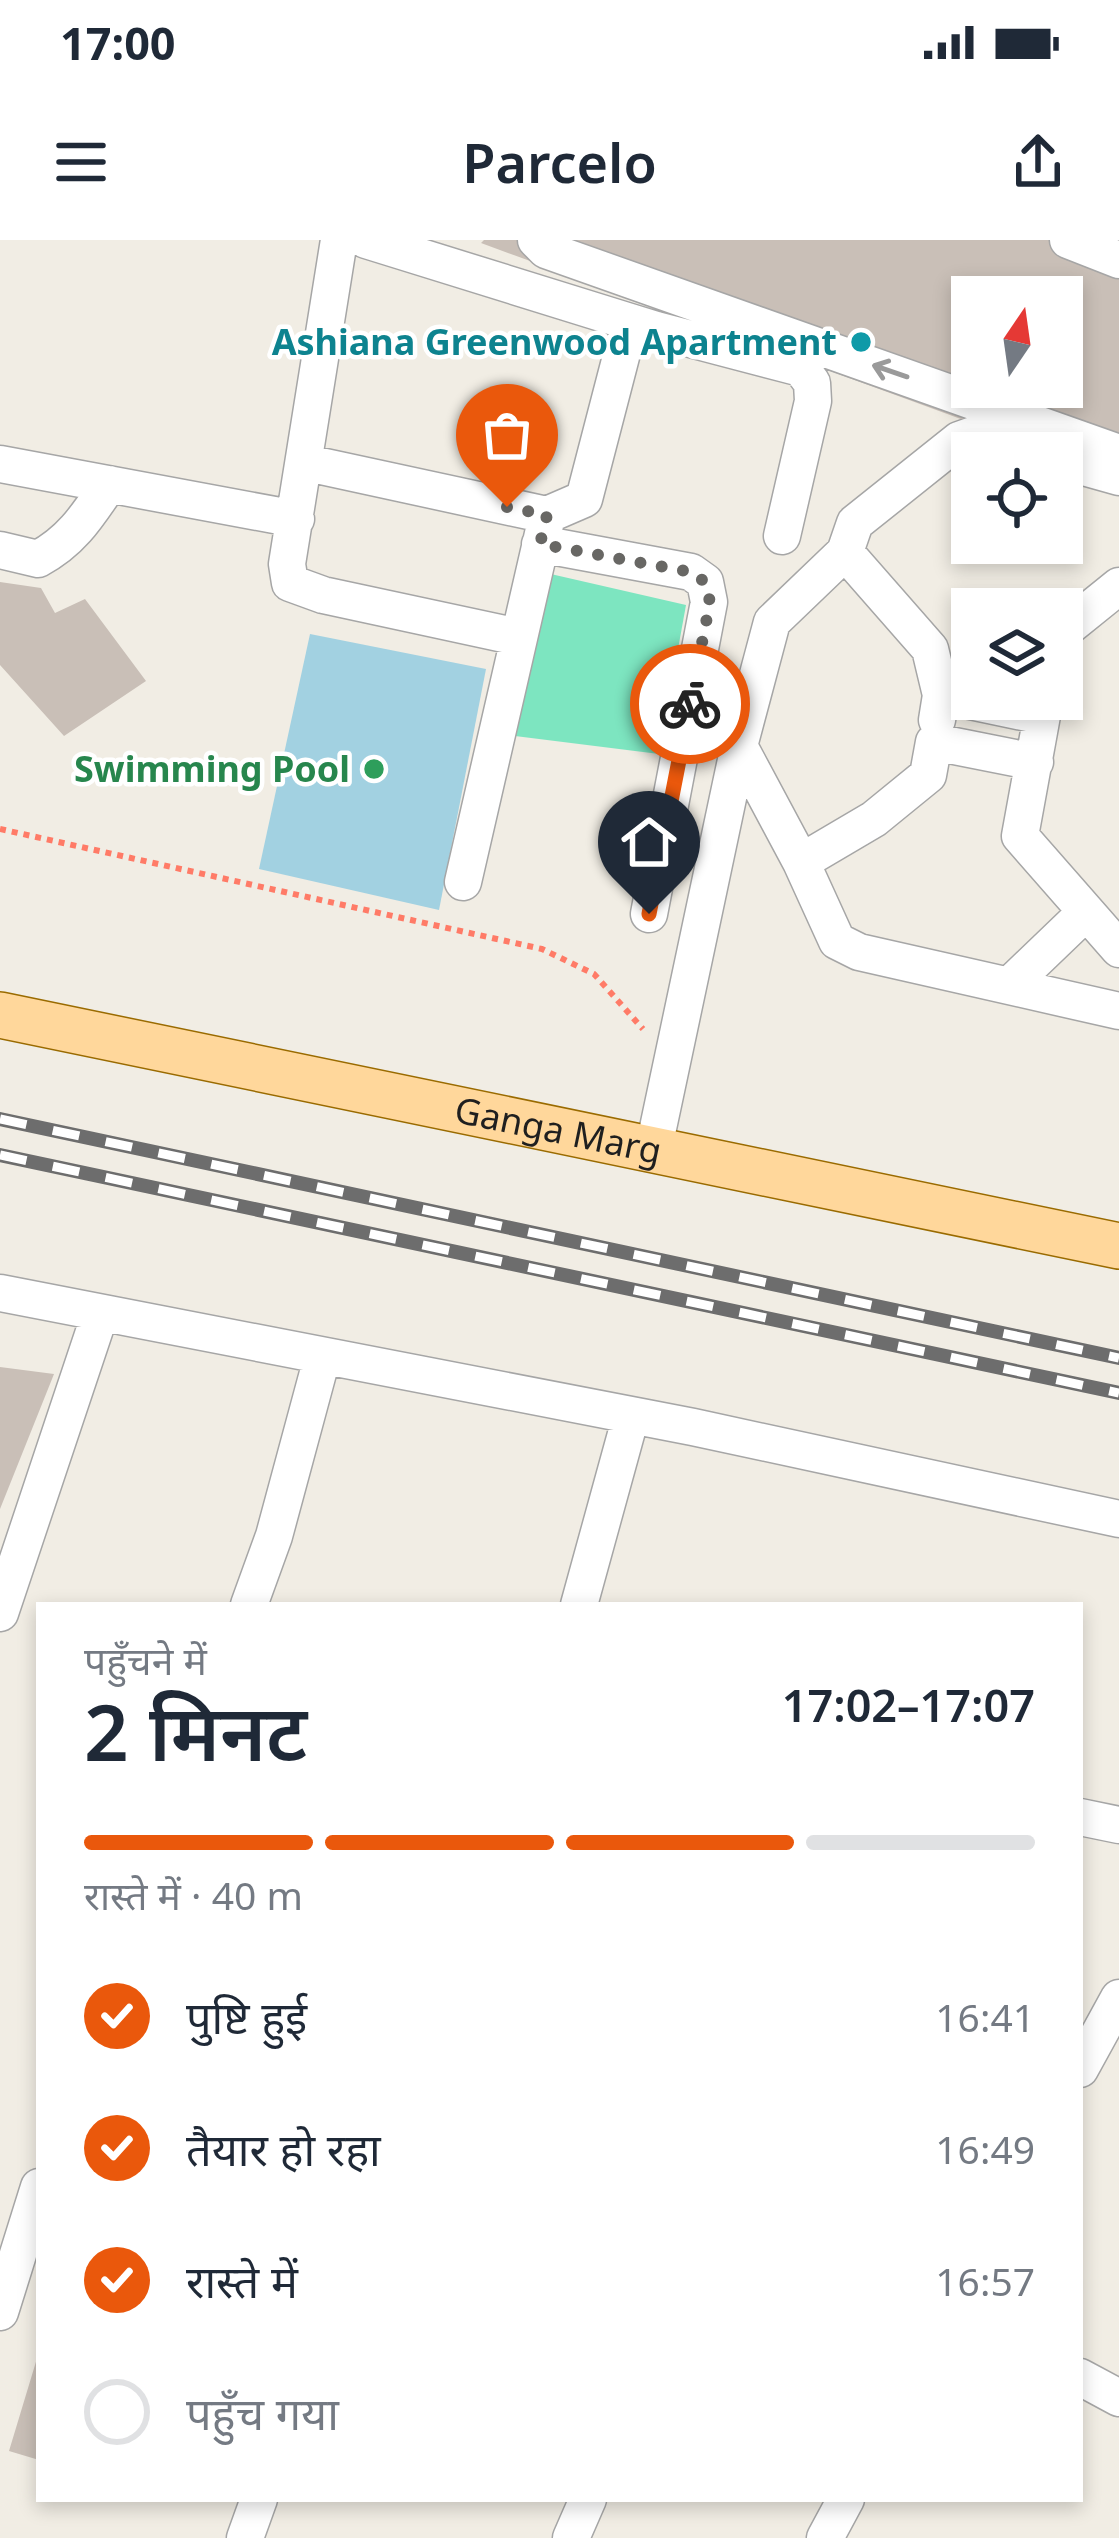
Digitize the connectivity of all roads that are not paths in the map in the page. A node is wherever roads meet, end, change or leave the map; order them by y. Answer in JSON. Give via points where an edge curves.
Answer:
{"nodes":[{"id":1,"x":340,"y":240,"type":"edge"},
{"id":2,"x":366,"y":240,"type":"edge"},
{"id":3,"x":536,"y":240,"type":"edge"},
{"id":4,"x":1068,"y":240,"type":"edge"},
{"id":5,"x":1119,"y":260,"type":"edge"},
{"id":6,"x":630,"y":322,"type":"junction"},
{"id":7,"x":951,"y":446,"type":"edge"},
{"id":8,"x":1119,"y":452,"type":"edge"},
{"id":9,"x":308,"y":463,"type":"junction"},
{"id":10,"x":0,"y":464,"type":"edge"},
{"id":11,"x":1083,"y":467,"type":"edge"},
{"id":12,"x":1119,"y":477,"type":"edge"},
{"id":13,"x":109,"y":484,"type":"junction"},
{"id":14,"x":296,"y":519,"type":"junction"},
{"id":15,"x":544,"y":530,"type":"junction"},
{"id":16,"x":782,"y":536,"type":"dead end"},
{"id":17,"x":0,"y":550,"type":"edge"},
{"id":18,"x":845,"y":552,"type":"junction"},
{"id":19,"x":1119,"y":586,"type":"edge"},
{"id":20,"x":1083,"y":615,"type":"edge"},
{"id":21,"x":518,"y":637,"type":"junction"},
{"id":22,"x":941,"y":695,"type":"junction"},
{"id":23,"x":951,"y":696,"type":"edge"},
{"id":24,"x":1041,"y":720,"type":"edge"},
{"id":25,"x":934,"y":742,"type":"junction"},
{"id":26,"x":739,"y":746,"type":"junction"},
{"id":27,"x":1035,"y":762,"type":"junction"},
{"id":28,"x":801,"y":862,"type":"junction"},
{"id":29,"x":463,"y":882,"type":"dead end"},
{"id":30,"x":1086,"y":912,"type":"junction"},
{"id":31,"x":649,"y":914,"type":"dead end"},
{"id":32,"x":1119,"y":949,"type":"edge"},
{"id":33,"x":1012,"y":983,"type":"junction"},
{"id":34,"x":1110,"y":998,"type":"edge"},
{"id":35,"x":0,"y":1015,"type":"edge"},
{"id":36,"x":654,"y":1147,"type":"junction"},
{"id":37,"x":1119,"y":1246,"type":"edge"},
{"id":38,"x":0,"y":1294,"type":"edge"},
{"id":39,"x":100,"y":1314,"type":"junction"},
{"id":40,"x":322,"y":1358,"type":"junction"},
{"id":41,"x":631,"y":1416,"type":"junction"},
{"id":42,"x":1119,"y":1519,"type":"edge"},
{"id":43,"x":250,"y":1602,"type":"edge"},
{"id":44,"x":580,"y":1602,"type":"edge"},
{"id":45,"x":0,"y":1613,"type":"edge"},
{"id":46,"x":1083,"y":1818,"type":"edge"},
{"id":47,"x":1119,"y":1825,"type":"edge"},
{"id":48,"x":1119,"y":1998,"type":"edge"},
{"id":49,"x":1083,"y":2064,"type":"edge"},
{"id":50,"x":36,"y":2198,"type":"edge"},
{"id":51,"x":0,"y":2312,"type":"edge"},
{"id":52,"x":1083,"y":2379,"type":"edge"},
{"id":53,"x":1119,"y":2398,"type":"edge"},
{"id":54,"x":259,"y":2502,"type":"edge"},
{"id":55,"x":587,"y":2502,"type":"edge"},
{"id":56,"x":844,"y":2502,"type":"edge"},
{"id":57,"x":245,"y":2538,"type":"edge"},
{"id":58,"x":571,"y":2538,"type":"edge"},
{"id":59,"x":825,"y":2538,"type":"edge"}],
"edges":[{"from":1,"to":9,"type":"street"},
{"from":2,"to":6,"type":"street"},
{"from":8,"to":3,"type":"street","one_way":true},
{"from":4,"to":5,"type":"street"},
{"from":6,"to":15,"type":"street","via":[[584,499]]},
{"from":6,"to":16,"type":"street","via":[[801,368],[812,383]]},
{"from":7,"to":18,"type":"street","via":[[855,523]]},
{"from":9,"to":14,"type":"street"},
{"from":9,"to":15,"type":"street"},
{"from":10,"to":13,"type":"street"},
{"from":11,"to":12,"type":"street"},
{"from":13,"to":14,"type":"street"},
{"from":13,"to":17,"type":"street","via":[[55,550],[38,559]]},
{"from":14,"to":21,"type":"street","via":[[290,583]]},
{"from":15,"to":21,"type":"street"},
{"from":15,"to":31,"type":"street","via":[[705,582],[710,602]]},
{"from":18,"to":22,"type":"street","via":[[930,649]]},
{"from":18,"to":26,"type":"street","via":[[772,622]]},
{"from":19,"to":20,"type":"street"},
{"from":21,"to":29,"type":"street"},
{"from":22,"to":23,"type":"street"},
{"from":22,"to":25,"type":"street"},
{"from":24,"to":27,"type":"street"},
{"from":25,"to":27,"type":"street"},
{"from":25,"to":28,"type":"street","via":[[928,775]]},
{"from":26,"to":28,"type":"street"},
{"from":26,"to":36,"type":"street"},
{"from":27,"to":30,"type":"street","via":[[1020,836]]},
{"from":28,"to":33,"type":"street","via":[[837,941]]},
{"from":30,"to":32,"type":"street"},
{"from":30,"to":33,"type":"street"},
{"from":33,"to":34,"type":"street"},
{"from":35,"to":36,"type":"main road","name":"Ganga Marg"},
{"from":36,"to":37,"type":"main road","name":"Ganga Marg"},
{"from":38,"to":39,"type":"street"},
{"from":39,"to":40,"type":"street"},
{"from":39,"to":45,"type":"street"},
{"from":40,"to":41,"type":"street"},
{"from":40,"to":43,"type":"street"},
{"from":41,"to":42,"type":"street"},
{"from":41,"to":44,"type":"street"},
{"from":46,"to":47,"type":"street"},
{"from":48,"to":49,"type":"street"},
{"from":50,"to":51,"type":"street"},
{"from":52,"to":53,"type":"street"},
{"from":54,"to":57,"type":"street"},
{"from":55,"to":58,"type":"street"},
{"from":56,"to":59,"type":"street"}]}
